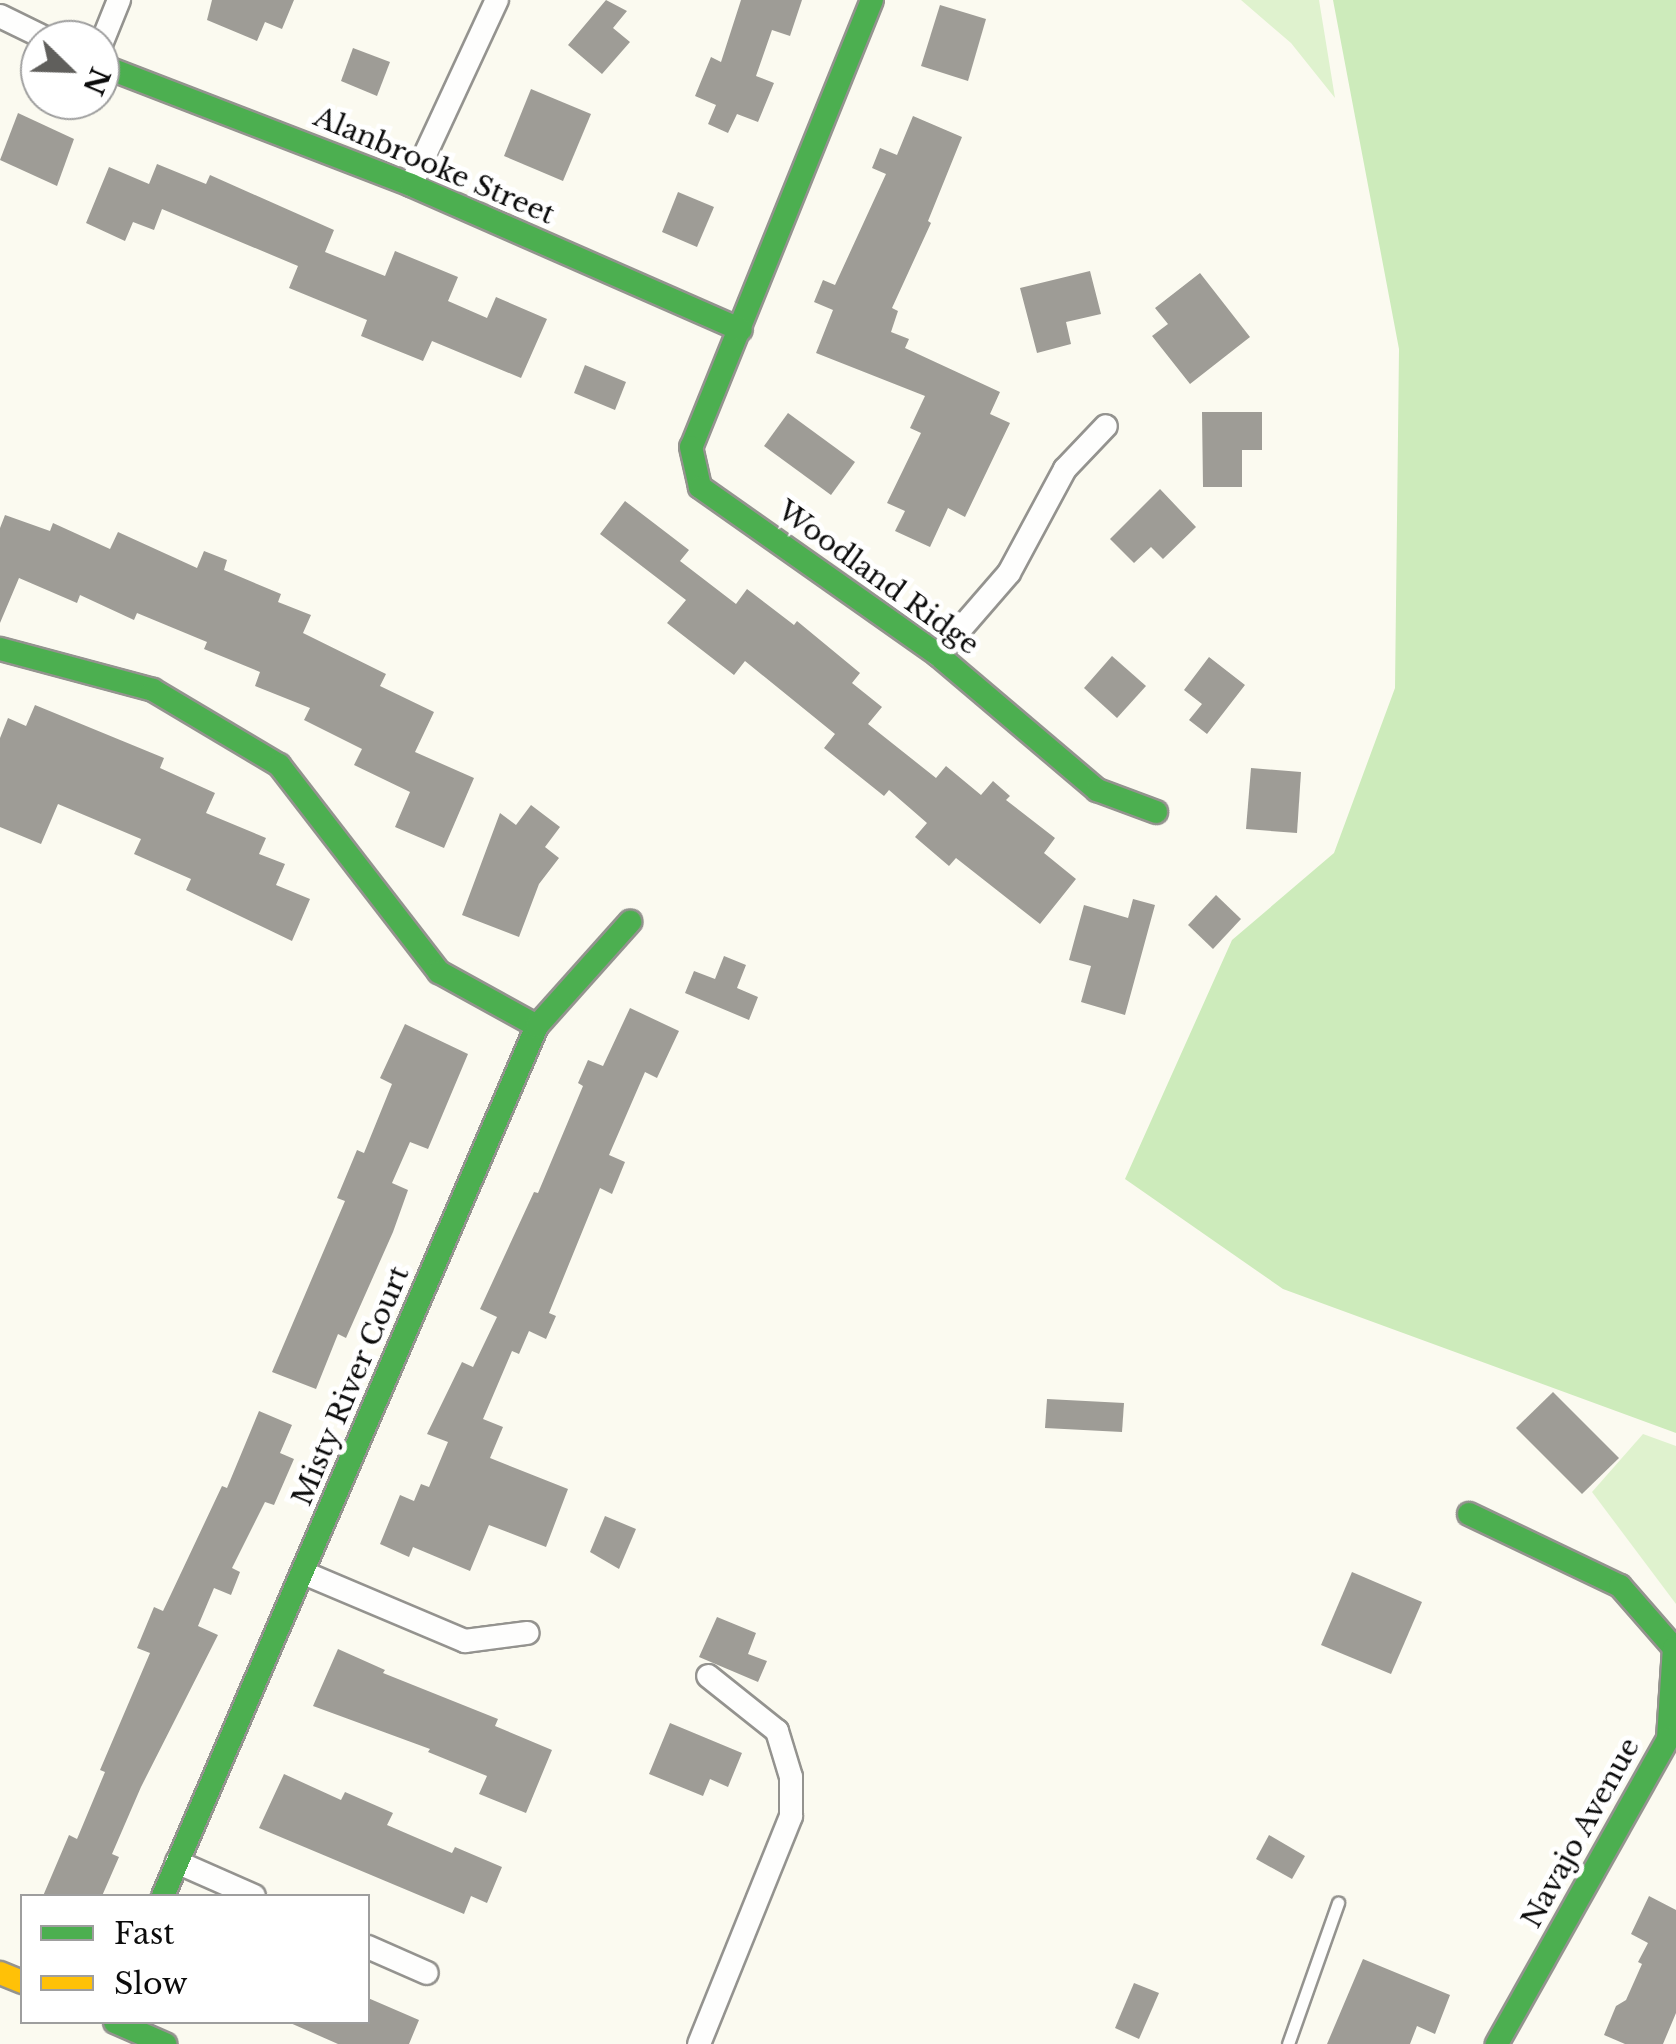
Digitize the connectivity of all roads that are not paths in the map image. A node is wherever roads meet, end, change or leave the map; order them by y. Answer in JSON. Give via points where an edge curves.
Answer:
{"nodes":[{"id":1,"x":497,"y":0,"type":"edge"},
{"id":2,"x":872,"y":0,"type":"edge"},
{"id":3,"x":120,"y":73,"type":"edge"},
{"id":4,"x":411,"y":185,"type":"junction"},
{"id":5,"x":741,"y":330,"type":"junction"},
{"id":6,"x":1106,"y":426,"type":"dead end"},
{"id":7,"x":0,"y":649,"type":"edge"},
{"id":8,"x":938,"y":654,"type":"junction"},
{"id":9,"x":1156,"y":812,"type":"dead end"},
{"id":10,"x":630,"y":922,"type":"dead end"},
{"id":11,"x":537,"y":1026,"type":"junction"},
{"id":12,"x":1469,"y":1514,"type":"dead end"},
{"id":13,"x":304,"y":1573,"type":"junction"},
{"id":14,"x":527,"y":1633,"type":"dead end"},
{"id":15,"x":708,"y":1676,"type":"dead end"},
{"id":16,"x":177,"y":1862,"type":"junction"},
{"id":17,"x":165,"y":1894,"type":"edge"},
{"id":18,"x":249,"y":1894,"type":"edge"},
{"id":19,"x":1338,"y":1903,"type":"dead end"},
{"id":20,"x":370,"y":1948,"type":"edge"},
{"id":21,"x":428,"y":1974,"type":"dead end"},
{"id":22,"x":121,"y":2028,"type":"edge"},
{"id":23,"x":165,"y":2044,"type":"edge"},
{"id":24,"x":699,"y":2044,"type":"edge"},
{"id":25,"x":1288,"y":2044,"type":"edge"},
{"id":26,"x":1497,"y":2044,"type":"edge"}],
"edges":[{"from":1,"to":4,"type":"street"},
{"from":2,"to":5,"type":"street","name":"Woodland Ridge"},
{"from":3,"to":4,"type":"street","name":"Alanbrooke Street"},
{"from":4,"to":5,"type":"street","name":"Alanbrooke Street"},
{"from":5,"to":8,"type":"street","name":"Woodland Ridge","via":[[692,446],[700,487]]},
{"from":6,"to":8,"type":"street","via":[[1064,469],[1009,572]]},
{"from":7,"to":11,"type":"street","via":[[154,690],[279,764],[439,972]]},
{"from":8,"to":9,"type":"street","name":"Woodland Ridge","via":[[1097,790]]},
{"from":10,"to":11,"type":"street","name":"Misty River Court"},
{"from":11,"to":13,"type":"street","name":"Misty River Court"},
{"from":12,"to":26,"type":"street","name":"Navajo Avenue","via":[[1620,1586],[1674,1648],[1668,1739]]},
{"from":13,"to":14,"type":"street","via":[[465,1641]]},
{"from":13,"to":16,"type":"street","name":"Misty River Court"},
{"from":15,"to":24,"type":"street","via":[[777,1731],[791,1777],[791,1816]]},
{"from":16,"to":17,"type":"street","name":"Misty River Court"},
{"from":16,"to":18,"type":"street"},
{"from":19,"to":25,"type":"lane"},
{"from":20,"to":21,"type":"street"},
{"from":22,"to":23,"type":"street"}]}
